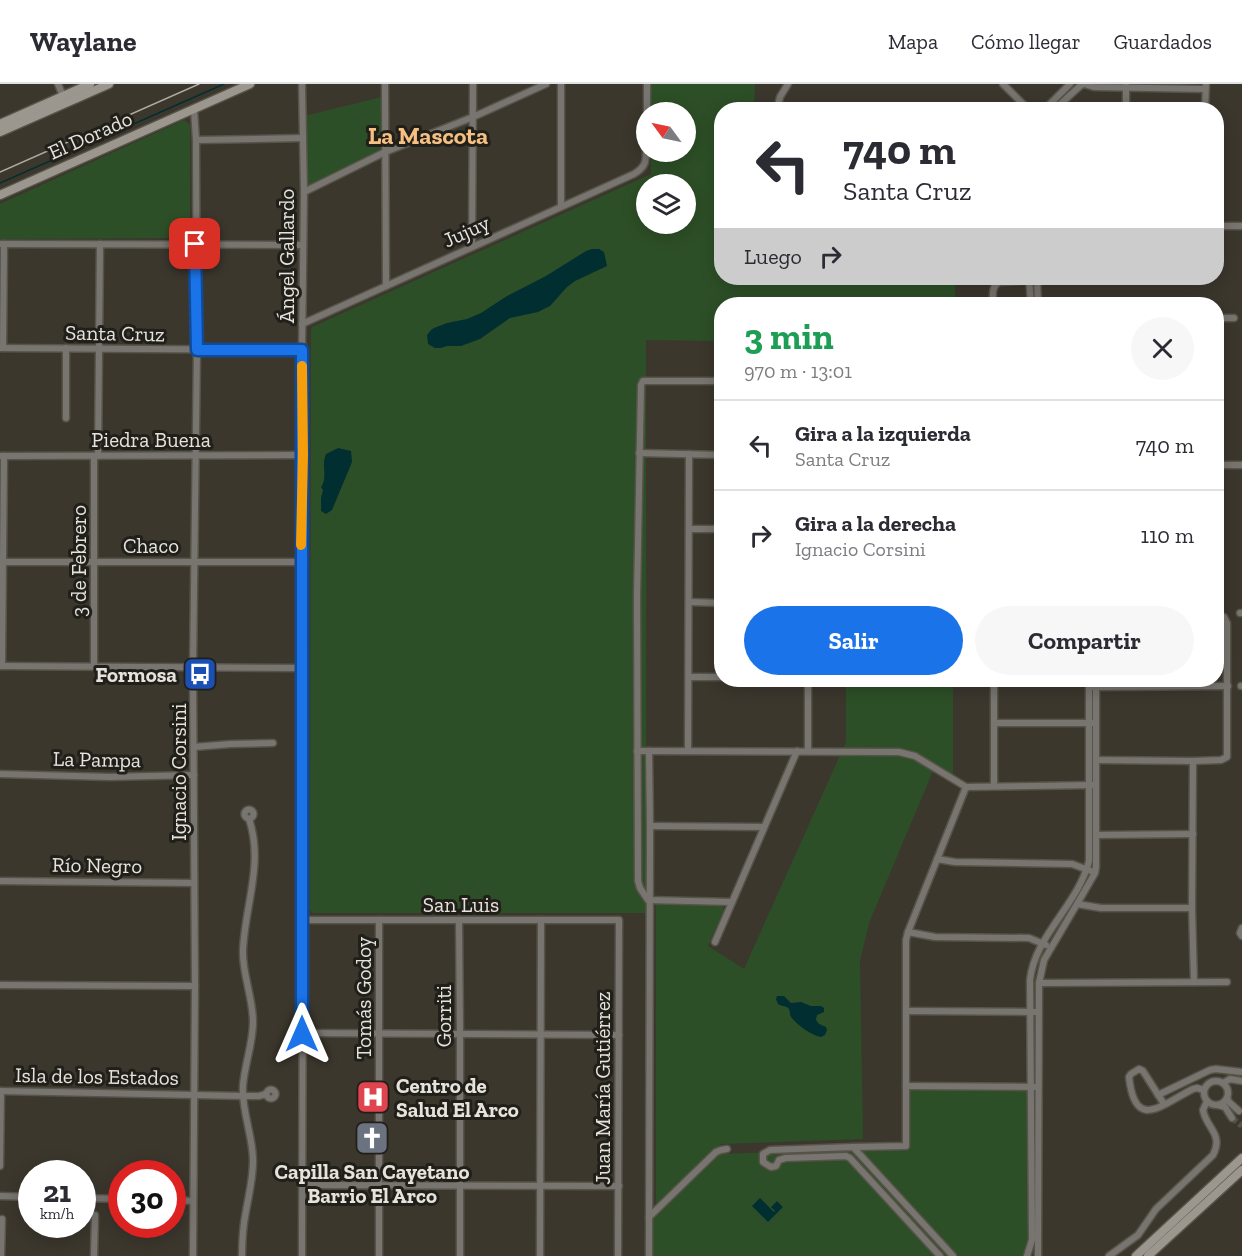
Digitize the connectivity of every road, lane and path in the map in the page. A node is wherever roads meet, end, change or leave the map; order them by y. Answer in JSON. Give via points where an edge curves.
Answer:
{"nodes":[{"id":1,"x":58,"y":84,"type":"edge"},
{"id":2,"x":90,"y":84,"type":"edge"},
{"id":3,"x":109,"y":84,"type":"edge"},
{"id":4,"x":250,"y":84,"type":"edge"},
{"id":5,"x":302,"y":84,"type":"edge"},
{"id":6,"x":385,"y":84,"type":"edge"},
{"id":7,"x":473,"y":84,"type":"edge"},
{"id":8,"x":546,"y":84,"type":"edge"},
{"id":9,"x":561,"y":84,"type":"edge"},
{"id":10,"x":647,"y":84,"type":"edge"},
{"id":11,"x":788,"y":84,"type":"edge"},
{"id":12,"x":1003,"y":84,"type":"edge"},
{"id":13,"x":1070,"y":84,"type":"edge"},
{"id":14,"x":1084,"y":84,"type":"edge"},
{"id":15,"x":1096,"y":86,"type":"edge"},
{"id":16,"x":1126,"y":86,"type":"edge"},
{"id":17,"x":1205,"y":86,"type":"edge"},
{"id":18,"x":63,"y":96,"type":"junction"},
{"id":19,"x":647,"y":102,"type":"edge"},
{"id":20,"x":779,"y":102,"type":"edge"},
{"id":21,"x":1021,"y":102,"type":"edge"},
{"id":22,"x":1052,"y":102,"type":"edge"},
{"id":23,"x":1063,"y":102,"type":"edge"},
{"id":24,"x":1126,"y":102,"type":"edge"},
{"id":25,"x":1205,"y":102,"type":"edge"},
{"id":26,"x":194,"y":109,"type":"junction"},
{"id":27,"x":473,"y":117,"type":"junction"},
{"id":28,"x":0,"y":124,"type":"edge"},
{"id":29,"x":0,"y":132,"type":"edge"},
{"id":30,"x":303,"y":138,"type":"junction"},
{"id":31,"x":196,"y":140,"type":"junction"},
{"id":32,"x":385,"y":152,"type":"junction"},
{"id":33,"x":645,"y":162,"type":"edge"},
{"id":34,"x":304,"y":192,"type":"junction"},
{"id":35,"x":0,"y":195,"type":"edge"},
{"id":36,"x":561,"y":206,"type":"junction"},
{"id":37,"x":1224,"y":226,"type":"edge"},
{"id":38,"x":1242,"y":226,"type":"edge"},
{"id":39,"x":2,"y":244,"type":"edge"},
{"id":40,"x":100,"y":244,"type":"junction"},
{"id":41,"x":195,"y":244,"type":"junction"},
{"id":42,"x":303,"y":245,"type":"junction"},
{"id":43,"x":472,"y":247,"type":"junction"},
{"id":44,"x":386,"y":286,"type":"junction"},
{"id":45,"x":1224,"y":318,"type":"edge"},
{"id":46,"x":1234,"y":318,"type":"dead end"},
{"id":47,"x":302,"y":324,"type":"junction"},
{"id":48,"x":2,"y":348,"type":"edge"},
{"id":49,"x":66,"y":348,"type":"junction"},
{"id":50,"x":99,"y":349,"type":"junction"},
{"id":51,"x":197,"y":350,"type":"junction"},
{"id":52,"x":302,"y":350,"type":"junction"},
{"id":53,"x":714,"y":381,"type":"edge"},
{"id":54,"x":66,"y":418,"type":"dead end"},
{"id":55,"x":639,"y":453,"type":"junction"},
{"id":56,"x":689,"y":454,"type":"junction"},
{"id":57,"x":303,"y":455,"type":"junction"},
{"id":58,"x":714,"y":455,"type":"edge"},
{"id":59,"x":2,"y":456,"type":"edge"},
{"id":60,"x":96,"y":456,"type":"junction"},
{"id":61,"x":195,"y":456,"type":"junction"},
{"id":62,"x":1224,"y":465,"type":"edge"},
{"id":63,"x":1242,"y":465,"type":"edge"},
{"id":64,"x":689,"y":529,"type":"junction"},
{"id":65,"x":714,"y":529,"type":"edge"},
{"id":66,"x":1,"y":562,"type":"edge"},
{"id":67,"x":94,"y":562,"type":"junction"},
{"id":68,"x":194,"y":562,"type":"junction"},
{"id":69,"x":301,"y":562,"type":"junction"},
{"id":70,"x":689,"y":602,"type":"junction"},
{"id":71,"x":714,"y":603,"type":"edge"},
{"id":72,"x":1224,"y":617,"type":"edge"},
{"id":73,"x":1,"y":666,"type":"edge"},
{"id":74,"x":94,"y":667,"type":"junction"},
{"id":75,"x":194,"y":668,"type":"junction"},
{"id":76,"x":301,"y":668,"type":"junction"},
{"id":77,"x":689,"y":677,"type":"junction"},
{"id":78,"x":714,"y":677,"type":"edge"},
{"id":79,"x":1224,"y":686,"type":"edge"},
{"id":80,"x":1228,"y":686,"type":"junction"},
{"id":81,"x":808,"y":687,"type":"edge"},
{"id":82,"x":994,"y":687,"type":"edge"},
{"id":83,"x":1093,"y":687,"type":"edge"},
{"id":84,"x":994,"y":723,"type":"junction"},
{"id":85,"x":1092,"y":723,"type":"junction"},
{"id":86,"x":273,"y":743,"type":"dead end"},
{"id":87,"x":194,"y":747,"type":"junction"},
{"id":88,"x":637,"y":751,"type":"junction"},
{"id":89,"x":649,"y":751,"type":"junction"},
{"id":90,"x":688,"y":751,"type":"junction"},
{"id":91,"x":797,"y":751,"type":"junction"},
{"id":92,"x":808,"y":751,"type":"junction"},
{"id":93,"x":1096,"y":760,"type":"junction"},
{"id":94,"x":1193,"y":761,"type":"junction"},
{"id":95,"x":0,"y":774,"type":"edge"},
{"id":96,"x":194,"y":776,"type":"junction"},
{"id":97,"x":1093,"y":785,"type":"junction"},
{"id":98,"x":994,"y":786,"type":"junction"},
{"id":99,"x":966,"y":787,"type":"junction"},
{"id":100,"x":249,"y":819,"type":"dead end"},
{"id":101,"x":650,"y":826,"type":"junction"},
{"id":102,"x":764,"y":827,"type":"junction"},
{"id":103,"x":1193,"y":834,"type":"junction"},
{"id":104,"x":1096,"y":835,"type":"junction"},
{"id":105,"x":937,"y":859,"type":"junction"},
{"id":106,"x":1088,"y":869,"type":"junction"},
{"id":107,"x":1095,"y":873,"type":"junction"},
{"id":108,"x":0,"y":881,"type":"edge"},
{"id":109,"x":194,"y":883,"type":"junction"},
{"id":110,"x":650,"y":901,"type":"junction"},
{"id":111,"x":732,"y":902,"type":"junction"},
{"id":112,"x":1077,"y":904,"type":"junction"},
{"id":113,"x":1192,"y":908,"type":"junction"},
{"id":114,"x":303,"y":920,"type":"junction"},
{"id":115,"x":380,"y":920,"type":"junction"},
{"id":116,"x":459,"y":920,"type":"junction"},
{"id":117,"x":541,"y":920,"type":"junction"},
{"id":118,"x":619,"y":920,"type":"joint"},
{"id":119,"x":1242,"y":928,"type":"edge"},
{"id":120,"x":908,"y":932,"type":"junction"},
{"id":121,"x":1242,"y":936,"type":"edge"},
{"id":122,"x":715,"y":942,"type":"dead end"},
{"id":123,"x":1043,"y":943,"type":"junction"},
{"id":124,"x":1051,"y":948,"type":"junction"},
{"id":125,"x":1194,"y":982,"type":"junction"},
{"id":126,"x":1227,"y":982,"type":"dead end"},
{"id":127,"x":1039,"y":983,"type":"junction"},
{"id":128,"x":0,"y":985,"type":"edge"},
{"id":129,"x":195,"y":986,"type":"junction"},
{"id":130,"x":907,"y":1011,"type":"junction"},
{"id":131,"x":1035,"y":1012,"type":"junction"},
{"id":132,"x":302,"y":1034,"type":"junction"},
{"id":133,"x":379,"y":1034,"type":"junction"},
{"id":134,"x":460,"y":1034,"type":"junction"},
{"id":135,"x":540,"y":1035,"type":"junction"},
{"id":136,"x":619,"y":1035,"type":"junction"},
{"id":137,"x":1210,"y":1070,"type":"junction"},
{"id":138,"x":1242,"y":1072,"type":"edge"},
{"id":139,"x":1211,"y":1082,"type":"junction"},
{"id":140,"x":1242,"y":1082,"type":"edge"},
{"id":141,"x":1223,"y":1083,"type":"junction"},
{"id":142,"x":906,"y":1086,"type":"junction"},
{"id":143,"x":1030,"y":1087,"type":"junction"},
{"id":144,"x":1039,"y":1087,"type":"junction"},
{"id":145,"x":1204,"y":1090,"type":"junction"},
{"id":146,"x":1,"y":1091,"type":"edge"},
{"id":147,"x":266,"y":1094,"type":"dead end"},
{"id":148,"x":194,"y":1095,"type":"junction"},
{"id":149,"x":1158,"y":1095,"type":"junction"},
{"id":150,"x":243,"y":1096,"type":"junction"},
{"id":151,"x":1227,"y":1098,"type":"junction"},
{"id":152,"x":1207,"y":1101,"type":"junction"},
{"id":153,"x":1164,"y":1104,"type":"junction"},
{"id":154,"x":1218,"y":1104,"type":"junction"},
{"id":155,"x":1239,"y":1111,"type":"tunnel mouth"},
{"id":156,"x":1232,"y":1118,"type":"tunnel mouth"},
{"id":157,"x":853,"y":1147,"type":"junction"},
{"id":158,"x":727,"y":1149,"type":"dead end"},
{"id":159,"x":1242,"y":1158,"type":"edge"},
{"id":160,"x":0,"y":1166,"type":"edge"},
{"id":161,"x":1242,"y":1170,"type":"edge"},
{"id":162,"x":301,"y":1185,"type":"junction"},
{"id":163,"x":379,"y":1185,"type":"junction"},
{"id":164,"x":460,"y":1186,"type":"junction"},
{"id":165,"x":540,"y":1186,"type":"junction"},
{"id":166,"x":619,"y":1186,"type":"junction"},
{"id":167,"x":0,"y":1196,"type":"edge"},
{"id":168,"x":18,"y":1197,"type":"edge"},
{"id":169,"x":186,"y":1201,"type":"edge"},
{"id":170,"x":193,"y":1201,"type":"junction"},
{"id":171,"x":649,"y":1217,"type":"junction"},
{"id":172,"x":2,"y":1220,"type":"dead end"},
{"id":173,"x":94,"y":1238,"type":"edge"},
{"id":174,"x":2,"y":1256,"type":"edge"},
{"id":175,"x":94,"y":1256,"type":"edge"},
{"id":176,"x":192,"y":1256,"type":"edge"},
{"id":177,"x":242,"y":1256,"type":"edge"},
{"id":178,"x":302,"y":1256,"type":"edge"},
{"id":179,"x":378,"y":1256,"type":"edge"},
{"id":180,"x":460,"y":1256,"type":"edge"},
{"id":181,"x":540,"y":1256,"type":"edge"},
{"id":182,"x":618,"y":1256,"type":"edge"},
{"id":183,"x":649,"y":1256,"type":"edge"},
{"id":184,"x":940,"y":1256,"type":"edge"},
{"id":185,"x":953,"y":1256,"type":"edge"},
{"id":186,"x":1027,"y":1256,"type":"edge"},
{"id":187,"x":1038,"y":1256,"type":"edge"},
{"id":188,"x":1109,"y":1256,"type":"edge"},
{"id":189,"x":1136,"y":1256,"type":"edge"},
{"id":190,"x":1149,"y":1256,"type":"edge"}],
"edges":[{"from":1,"to":18,"type":"street"},
{"from":2,"to":18,"type":"main road"},
{"from":3,"to":29,"type":"main road"},
{"from":4,"to":26,"type":"main road","name":"El Dorado"},
{"from":5,"to":30,"type":"street","name":"Ángel Gallardo"},
{"from":6,"to":32,"type":"street"},
{"from":7,"to":27,"type":"street"},
{"from":8,"to":27,"type":"street"},
{"from":9,"to":36,"type":"street"},
{"from":10,"to":19,"type":"street"},
{"from":11,"to":20,"type":"street"},
{"from":12,"to":21,"type":"street"},
{"from":13,"to":22,"type":"street"},
{"from":14,"to":15,"type":"street"},
{"from":14,"to":23,"type":"street"},
{"from":15,"to":16,"type":"street"},
{"from":16,"to":17,"type":"street"},
{"from":16,"to":24,"type":"street"},
{"from":17,"to":25,"type":"street"},
{"from":18,"to":28,"type":"main road"},
{"from":26,"to":31,"type":"street","name":"Ignacio Corsini"},
{"from":26,"to":35,"type":"main road","name":"El Dorado"},
{"from":27,"to":32,"type":"street"},
{"from":27,"to":43,"type":"street"},
{"from":30,"to":31,"type":"street"},
{"from":30,"to":34,"type":"street","name":"Ángel Gallardo"},
{"from":31,"to":41,"type":"street","name":"Ignacio Corsini"},
{"from":32,"to":34,"type":"street"},
{"from":32,"to":44,"type":"street"},
{"from":33,"to":36,"type":"street","name":"Jujuy","via":[[634,174]]},
{"from":34,"to":42,"type":"street","name":"Ángel Gallardo"},
{"from":36,"to":43,"type":"street","name":"Jujuy"},
{"from":37,"to":38,"type":"street"},
{"from":39,"to":40,"type":"street"},
{"from":39,"to":48,"type":"street"},
{"from":40,"to":41,"type":"street"},
{"from":40,"to":50,"type":"street","name":"3 de Febrero"},
{"from":41,"to":42,"type":"street"},
{"from":41,"to":51,"type":"street","name":"Ignacio Corsini"},
{"from":42,"to":47,"type":"street","name":"Ángel Gallardo"},
{"from":43,"to":44,"type":"street","name":"Jujuy"},
{"from":44,"to":47,"type":"street","name":"Jujuy"},
{"from":45,"to":46,"type":"street"},
{"from":47,"to":52,"type":"street","name":"Ángel Gallardo"},
{"from":48,"to":49,"type":"street","name":"Santa Cruz"},
{"from":49,"to":50,"type":"street","name":"Santa Cruz"},
{"from":49,"to":54,"type":"street"},
{"from":50,"to":51,"type":"street","name":"Santa Cruz"},
{"from":50,"to":60,"type":"street","name":"3 de Febrero"},
{"from":51,"to":52,"type":"street","name":"Santa Cruz"},
{"from":51,"to":61,"type":"street","name":"Ignacio Corsini"},
{"from":52,"to":57,"type":"street","name":"Ángel Gallardo"},
{"from":53,"to":55,"type":"street","via":[[642,382]]},
{"from":55,"to":56,"type":"street"},
{"from":55,"to":88,"type":"street"},
{"from":56,"to":58,"type":"street"},
{"from":56,"to":64,"type":"street"},
{"from":57,"to":61,"type":"street","name":"Piedra Buena"},
{"from":57,"to":69,"type":"street","name":"Ángel Gallardo"},
{"from":59,"to":60,"type":"street","name":"Piedra Buena"},
{"from":59,"to":66,"type":"street"},
{"from":60,"to":61,"type":"street","name":"Piedra Buena"},
{"from":60,"to":67,"type":"street","name":"3 de Febrero"},
{"from":61,"to":68,"type":"street","name":"Ignacio Corsini"},
{"from":62,"to":63,"type":"street"},
{"from":64,"to":65,"type":"street"},
{"from":64,"to":70,"type":"street"},
{"from":66,"to":67,"type":"street","name":"Chaco"},
{"from":66,"to":73,"type":"street"},
{"from":67,"to":68,"type":"street","name":"Chaco"},
{"from":67,"to":74,"type":"street","name":"3 de Febrero"},
{"from":68,"to":69,"type":"street","name":"Chaco"},
{"from":68,"to":75,"type":"street","name":"Ignacio Corsini"},
{"from":69,"to":76,"type":"street","name":"Ángel Gallardo"},
{"from":70,"to":71,"type":"street"},
{"from":70,"to":77,"type":"street"},
{"from":72,"to":80,"type":"street"},
{"from":73,"to":74,"type":"street"},
{"from":74,"to":75,"type":"street"},
{"from":75,"to":76,"type":"street"},
{"from":75,"to":87,"type":"street","name":"Ignacio Corsini"},
{"from":76,"to":114,"type":"street","name":"Ángel Gallardo"},
{"from":77,"to":78,"type":"street"},
{"from":77,"to":90,"type":"street"},
{"from":79,"to":80,"type":"street"},
{"from":80,"to":94,"type":"street","via":[[1227,757]]},
{"from":81,"to":92,"type":"street"},
{"from":82,"to":84,"type":"street"},
{"from":83,"to":85,"type":"street"},
{"from":84,"to":85,"type":"street"},
{"from":84,"to":98,"type":"street"},
{"from":85,"to":93,"type":"street"},
{"from":85,"to":97,"type":"street"},
{"from":86,"to":87,"type":"street"},
{"from":87,"to":96,"type":"street","name":"Ignacio Corsini"},
{"from":88,"to":89,"type":"street"},
{"from":88,"to":110,"type":"street","via":[[638,885]]},
{"from":89,"to":90,"type":"street"},
{"from":89,"to":101,"type":"street"},
{"from":90,"to":91,"type":"street"},
{"from":91,"to":92,"type":"street"},
{"from":91,"to":102,"type":"street"},
{"from":92,"to":99,"type":"street","via":[[908,754]]},
{"from":93,"to":94,"type":"street"},
{"from":93,"to":97,"type":"street"},
{"from":94,"to":103,"type":"street"},
{"from":95,"to":96,"type":"street","name":"La Pampa"},
{"from":96,"to":109,"type":"street","name":"Ignacio Corsini"},
{"from":97,"to":98,"type":"street"},
{"from":97,"to":104,"type":"street"},
{"from":97,"to":106,"type":"street"},
{"from":98,"to":99,"type":"street"},
{"from":99,"to":105,"type":"street"},
{"from":100,"to":150,"type":"street","via":[[255,855],[243,960],[253,1022]]},
{"from":101,"to":102,"type":"street"},
{"from":101,"to":110,"type":"street"},
{"from":102,"to":111,"type":"street"},
{"from":103,"to":104,"type":"street"},
{"from":103,"to":113,"type":"street"},
{"from":104,"to":107,"type":"street"},
{"from":105,"to":106,"type":"street","via":[[1072,864]]},
{"from":105,"to":120,"type":"street"},
{"from":106,"to":107,"type":"street"},
{"from":106,"to":123,"type":"street"},
{"from":107,"to":112,"type":"street"},
{"from":108,"to":109,"type":"street","name":"Río Negro"},
{"from":109,"to":129,"type":"street","name":"Ignacio Corsini"},
{"from":110,"to":111,"type":"street"},
{"from":110,"to":171,"type":"street"},
{"from":111,"to":122,"type":"street"},
{"from":112,"to":113,"type":"street","via":[[1101,908]]},
{"from":112,"to":124,"type":"street"},
{"from":113,"to":125,"type":"street"},
{"from":114,"to":115,"type":"street","name":"San Luis"},
{"from":114,"to":132,"type":"street","name":"Ángel Gallardo"},
{"from":115,"to":116,"type":"street","name":"San Luis"},
{"from":115,"to":133,"type":"street","name":"Tomás Godoy"},
{"from":116,"to":117,"type":"street","name":"San Luis"},
{"from":116,"to":134,"type":"street","name":"Gorriti"},
{"from":117,"to":118,"type":"street","name":"San Luis"},
{"from":117,"to":135,"type":"street"},
{"from":118,"to":136,"type":"street","name":"Juan María Gutiérrez"},
{"from":119,"to":121,"type":"street"},
{"from":120,"to":123,"type":"street","via":[[935,937],[1029,938]]},
{"from":120,"to":130,"type":"street"},
{"from":123,"to":124,"type":"street"},
{"from":123,"to":131,"type":"street","via":[[1031,969]]},
{"from":124,"to":127,"type":"street"},
{"from":125,"to":126,"type":"street"},
{"from":125,"to":127,"type":"street"},
{"from":127,"to":131,"type":"street"},
{"from":128,"to":129,"type":"street"},
{"from":129,"to":148,"type":"street","name":"Ignacio Corsini"},
{"from":130,"to":131,"type":"street"},
{"from":130,"to":142,"type":"street"},
{"from":131,"to":143,"type":"street"},
{"from":131,"to":144,"type":"street"},
{"from":132,"to":133,"type":"street"},
{"from":132,"to":162,"type":"street","name":"Ángel Gallardo"},
{"from":133,"to":134,"type":"street"},
{"from":133,"to":163,"type":"street","name":"Tomás Godoy"},
{"from":134,"to":135,"type":"street"},
{"from":134,"to":164,"type":"street","name":"Gorriti"},
{"from":135,"to":136,"type":"street"},
{"from":135,"to":165,"type":"street"},
{"from":136,"to":166,"type":"street","name":"Juan María Gutiérrez"},
{"from":137,"to":138,"type":"street"},
{"from":137,"to":139,"type":"street"},
{"from":137,"to":149,"type":"street"},
{"from":139,"to":141,"type":"street"},
{"from":139,"to":145,"type":"street"},
{"from":140,"to":141,"type":"street","via":[[1230,1079]]},
{"from":141,"to":151,"type":"street"},
{"from":142,"to":143,"type":"street"},
{"from":142,"to":157,"type":"street","via":[[906,1146]]},
{"from":143,"to":144,"type":"street"},
{"from":143,"to":186,"type":"street","via":[[1032,1240]]},
{"from":144,"to":187,"type":"street"},
{"from":145,"to":152,"type":"street"},
{"from":145,"to":153,"type":"street","via":[[1192,1089]]},
{"from":146,"to":148,"type":"street","name":"Isla de los Estados"},
{"from":146,"to":160,"type":"street"},
{"from":147,"to":150,"type":"street","name":"Isla de los Estados"},
{"from":148,"to":150,"type":"street","name":"Isla de los Estados"},
{"from":148,"to":170,"type":"street","name":"Ignacio Corsini"},
{"from":149,"to":153,"type":"street"},
{"from":149,"to":153,"type":"street","via":[[1143,1071],[1131,1074],[1131,1091],[1137,1106],[1145,1110]]},
{"from":150,"to":177,"type":"street","via":[[253,1163]]},
{"from":151,"to":154,"type":"street"},
{"from":151,"to":155,"type":"street"},
{"from":152,"to":154,"type":"street"},
{"from":152,"to":188,"type":"street","via":[[1203,1110],[1216,1135],[1213,1155],[1156,1209],[1138,1235]]},
{"from":154,"to":156,"type":"street"},
{"from":157,"to":184,"type":"street","via":[[770,1150],[762,1160],[771,1167],[786,1158],[850,1158]]},
{"from":157,"to":185,"type":"street"},
{"from":158,"to":171,"type":"street","via":[[716,1152]]},
{"from":159,"to":189,"type":"main road"},
{"from":161,"to":190,"type":"main road"},
{"from":162,"to":163,"type":"street"},
{"from":162,"to":178,"type":"street","name":"Ángel Gallardo"},
{"from":163,"to":164,"type":"street"},
{"from":163,"to":179,"type":"street","name":"Tomás Godoy"},
{"from":164,"to":165,"type":"street"},
{"from":164,"to":180,"type":"street","name":"Gorriti"},
{"from":165,"to":166,"type":"street"},
{"from":165,"to":181,"type":"street"},
{"from":166,"to":182,"type":"street","name":"Juan María Gutiérrez"},
{"from":167,"to":168,"type":"street"},
{"from":169,"to":170,"type":"street"},
{"from":170,"to":176,"type":"street","name":"Ignacio Corsini"},
{"from":171,"to":183,"type":"street"},
{"from":172,"to":174,"type":"street"},
{"from":173,"to":175,"type":"street"}]}
